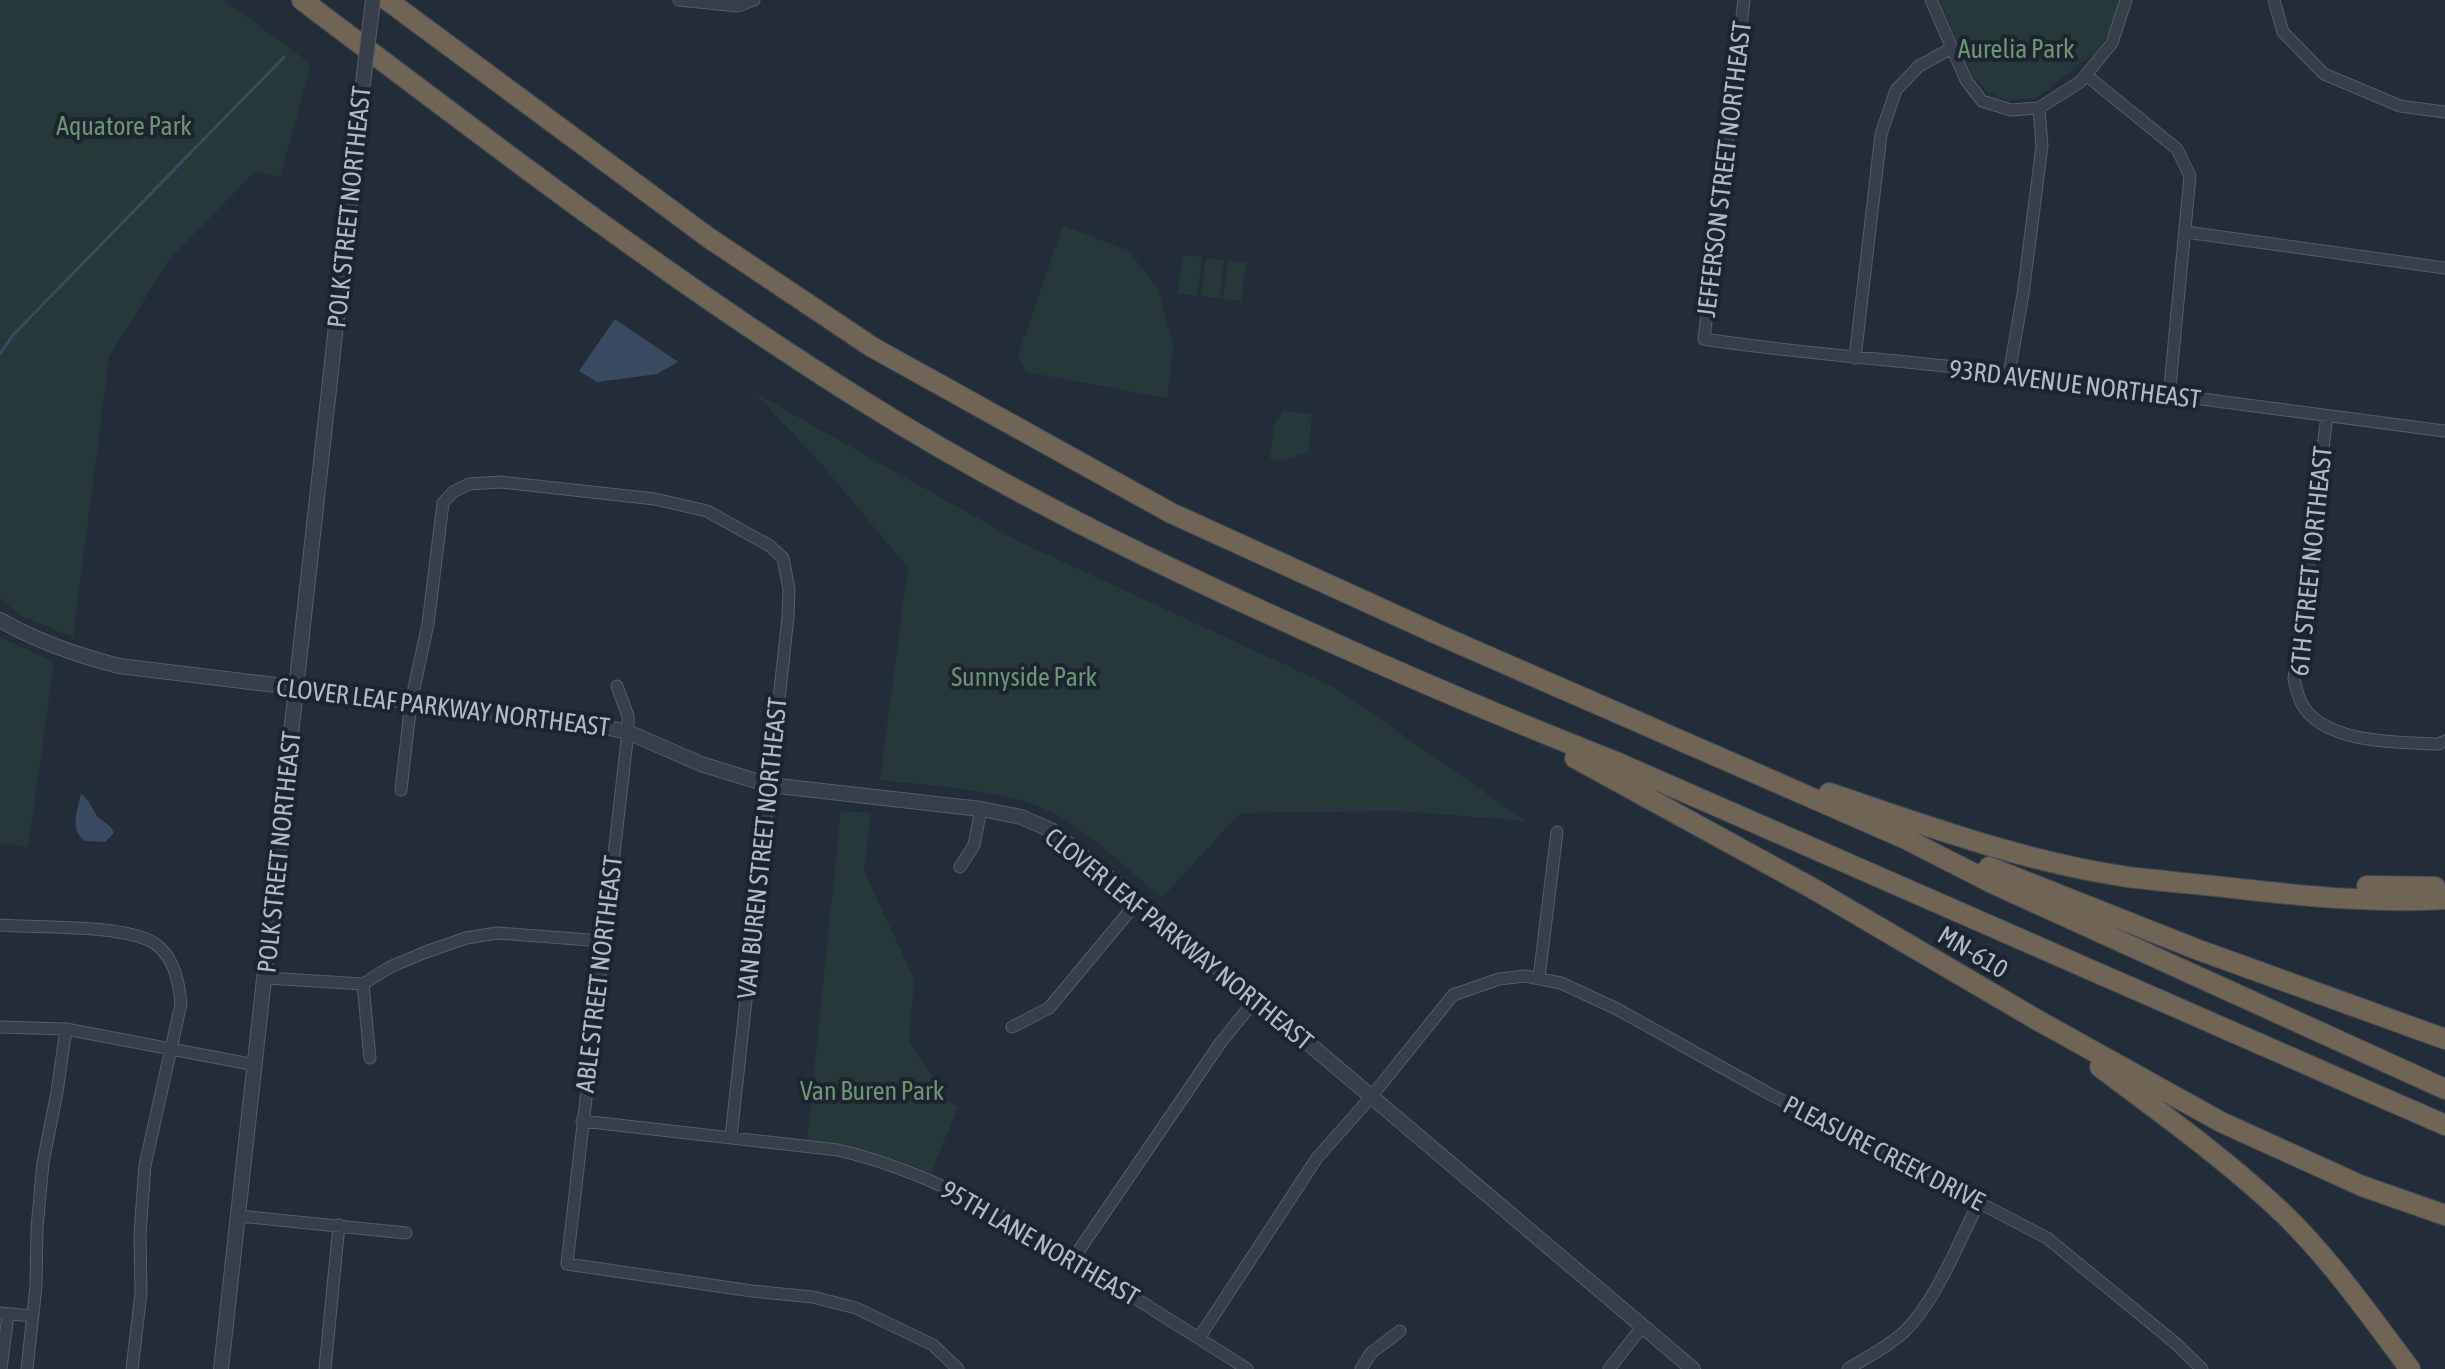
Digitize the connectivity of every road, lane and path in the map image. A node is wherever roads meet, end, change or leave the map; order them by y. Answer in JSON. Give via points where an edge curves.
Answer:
{"nodes":[{"id":1,"x":302,"y":0,"type":"edge"},
{"id":2,"x":373,"y":0,"type":"edge"},
{"id":3,"x":387,"y":0,"type":"edge"},
{"id":4,"x":679,"y":0,"type":"edge"},
{"id":5,"x":754,"y":0,"type":"edge"},
{"id":6,"x":1744,"y":0,"type":"edge"},
{"id":7,"x":1931,"y":0,"type":"edge"},
{"id":8,"x":2126,"y":0,"type":"edge"},
{"id":9,"x":2274,"y":0,"type":"edge"},
{"id":10,"x":1950,"y":49,"type":"junction"},
{"id":11,"x":2086,"y":75,"type":"junction"},
{"id":12,"x":2039,"y":108,"type":"junction"},
{"id":13,"x":2445,"y":112,"type":"edge"},
{"id":14,"x":2186,"y":232,"type":"junction"},
{"id":15,"x":2445,"y":268,"type":"edge"},
{"id":16,"x":1704,"y":339,"type":"joint"},
{"id":17,"x":1855,"y":358,"type":"junction"},
{"id":18,"x":2009,"y":374,"type":"junction"},
{"id":19,"x":2169,"y":397,"type":"junction"},
{"id":20,"x":2327,"y":416,"type":"junction"},
{"id":21,"x":2445,"y":431,"type":"edge"},
{"id":22,"x":0,"y":620,"type":"edge"},
{"id":23,"x":617,"y":686,"type":"dead end"},
{"id":24,"x":296,"y":688,"type":"junction"},
{"id":25,"x":411,"y":702,"type":"junction"},
{"id":26,"x":1485,"y":711,"type":"junction"},
{"id":27,"x":628,"y":732,"type":"junction"},
{"id":28,"x":2445,"y":741,"type":"edge"},
{"id":29,"x":1696,"y":747,"type":"junction"},
{"id":30,"x":769,"y":785,"type":"junction"},
{"id":31,"x":401,"y":790,"type":"dead end"},
{"id":32,"x":981,"y":809,"type":"junction"},
{"id":33,"x":1557,"y":832,"type":"dead end"},
{"id":34,"x":1906,"y":839,"type":"junction"},
{"id":35,"x":960,"y":867,"type":"dead end"},
{"id":36,"x":2445,"y":887,"type":"edge"},
{"id":37,"x":2239,"y":888,"type":"junction"},
{"id":38,"x":2445,"y":899,"type":"edge"},
{"id":39,"x":1138,"y":901,"type":"junction"},
{"id":40,"x":0,"y":925,"type":"edge"},
{"id":41,"x":602,"y":941,"type":"junction"},
{"id":42,"x":266,"y":978,"type":"junction"},
{"id":43,"x":1539,"y":978,"type":"junction"},
{"id":44,"x":363,"y":984,"type":"junction"},
{"id":45,"x":1256,"y":999,"type":"junction"},
{"id":46,"x":2039,"y":1021,"type":"junction"},
{"id":47,"x":0,"y":1027,"type":"edge"},
{"id":48,"x":1012,"y":1027,"type":"dead end"},
{"id":49,"x":66,"y":1029,"type":"junction"},
{"id":50,"x":2445,"y":1039,"type":"edge"},
{"id":51,"x":171,"y":1050,"type":"junction"},
{"id":52,"x":370,"y":1058,"type":"dead end"},
{"id":53,"x":256,"y":1065,"type":"junction"},
{"id":54,"x":2445,"y":1089,"type":"edge"},
{"id":55,"x":1371,"y":1097,"type":"junction"},
{"id":56,"x":582,"y":1121,"type":"junction"},
{"id":57,"x":2445,"y":1125,"type":"edge"},
{"id":58,"x":731,"y":1137,"type":"junction"},
{"id":59,"x":1979,"y":1202,"type":"junction"},
{"id":60,"x":2445,"y":1215,"type":"edge"},
{"id":61,"x":239,"y":1216,"type":"junction"},
{"id":62,"x":339,"y":1225,"type":"junction"},
{"id":63,"x":406,"y":1233,"type":"dead end"},
{"id":64,"x":1073,"y":1259,"type":"junction"},
{"id":65,"x":780,"y":1294,"type":"junction"},
{"id":66,"x":795,"y":1307,"type":"dead end"},
{"id":67,"x":4,"y":1314,"type":"edge"},
{"id":68,"x":33,"y":1316,"type":"junction"},
{"id":69,"x":1642,"y":1327,"type":"junction"},
{"id":70,"x":1400,"y":1331,"type":"dead end"},
{"id":71,"x":1199,"y":1338,"type":"junction"},
{"id":72,"x":1,"y":1369,"type":"edge"},
{"id":73,"x":27,"y":1369,"type":"edge"},
{"id":74,"x":132,"y":1369,"type":"edge"},
{"id":75,"x":221,"y":1369,"type":"edge"},
{"id":76,"x":325,"y":1369,"type":"edge"},
{"id":77,"x":958,"y":1369,"type":"edge"},
{"id":78,"x":1247,"y":1369,"type":"edge"},
{"id":79,"x":1361,"y":1369,"type":"edge"},
{"id":80,"x":1609,"y":1369,"type":"edge"},
{"id":81,"x":1693,"y":1369,"type":"edge"},
{"id":82,"x":1848,"y":1369,"type":"edge"},
{"id":83,"x":2202,"y":1369,"type":"edge"},
{"id":84,"x":2410,"y":1369,"type":"edge"}],
"edges":[{"from":1,"to":26,"type":"highway","via":[[679,281],[864,402],[1162,564]]},
{"from":2,"to":24,"type":"street","name":"POLK STREET NORTHEAST","bridge":true},
{"from":3,"to":29,"type":"highway","via":[[709,238],[872,347],[970,404],[1171,513]]},
{"from":4,"to":5,"type":"street","via":[[738,6]]},
{"from":6,"to":16,"type":"street","name":"JEFFERSON STREET NORTHEAST"},
{"from":7,"to":10,"type":"street"},
{"from":8,"to":11,"type":"street","via":[[2112,43]]},
{"from":9,"to":13,"type":"street","via":[[2283,32],[2324,74],[2400,106]]},
{"from":10,"to":12,"type":"street","via":[[1982,101],[2011,110]]},
{"from":10,"to":17,"type":"street","via":[[1919,66],[1896,90],[1881,134]]},
{"from":11,"to":12,"type":"street"},
{"from":11,"to":14,"type":"street","via":[[2177,149],[2190,176]]},
{"from":12,"to":18,"type":"street","via":[[2042,146]]},
{"from":14,"to":15,"type":"street"},
{"from":14,"to":19,"type":"street"},
{"from":16,"to":17,"type":"street","name":"93RD AVENUE NORTHEAST"},
{"from":17,"to":18,"type":"street","name":"93RD AVENUE NORTHEAST"},
{"from":18,"to":19,"type":"street","name":"93RD AVENUE NORTHEAST"},
{"from":19,"to":20,"type":"street","name":"93RD AVENUE NORTHEAST"},
{"from":20,"to":21,"type":"street","name":"93RD AVENUE NORTHEAST"},
{"from":20,"to":28,"type":"street","name":"6TH STREET NORTHEAST","via":[[2294,679],[2302,705],[2320,723],[2362,740]]},
{"from":22,"to":24,"type":"street","name":"CLOVER LEAF PARKWAY NORTHEAST","via":[[41,642],[119,666]]},
{"from":23,"to":27,"type":"street","name":"ABLE STREET NORTHEAST"},
{"from":24,"to":25,"type":"street","name":"CLOVER LEAF PARKWAY NORTHEAST"},
{"from":24,"to":42,"type":"street","name":"POLK STREET NORTHEAST"},
{"from":25,"to":27,"type":"street","name":"CLOVER LEAF PARKWAY NORTHEAST"},
{"from":25,"to":30,"type":"street","name":"VAN BUREN STREET NORTHEAST","via":[[428,624],[443,503],[453,492],[469,484],[501,482],[655,499],[707,511],[783,558],[789,601]]},
{"from":25,"to":31,"type":"street"},
{"from":26,"to":46,"type":"highway","name":"MN-610","via":[[1799,881]]},
{"from":26,"to":57,"type":"highway","via":[[1616,762]]},
{"from":27,"to":30,"type":"street","name":"CLOVER LEAF PARKWAY NORTHEAST","via":[[701,764]]},
{"from":27,"to":41,"type":"street","name":"ABLE STREET NORTHEAST"},
{"from":29,"to":34,"type":"highway"},
{"from":29,"to":37,"type":"highway","via":[[1950,834],[2040,859],[2127,876]]},
{"from":30,"to":32,"type":"street","name":"CLOVER LEAF PARKWAY NORTHEAST"},
{"from":30,"to":58,"type":"street","name":"VAN BUREN STREET NORTHEAST"},
{"from":32,"to":35,"type":"street","via":[[974,845]]},
{"from":32,"to":39,"type":"street","name":"CLOVER LEAF PARKWAY NORTHEAST","via":[[1021,817],[1056,833]]},
{"from":33,"to":43,"type":"street"},
{"from":34,"to":50,"type":"highway"},
{"from":34,"to":54,"type":"highway"},
{"from":36,"to":37,"type":"highway"},
{"from":37,"to":38,"type":"highway","via":[[2373,900]]},
{"from":39,"to":45,"type":"street","name":"CLOVER LEAF PARKWAY NORTHEAST"},
{"from":39,"to":48,"type":"street","via":[[1049,1008]]},
{"from":40,"to":51,"type":"street","via":[[130,934],[155,944],[179,983],[181,1004]]},
{"from":41,"to":44,"type":"street","via":[[497,933],[466,938],[390,967]]},
{"from":41,"to":56,"type":"street","name":"ABLE STREET NORTHEAST"},
{"from":42,"to":44,"type":"street"},
{"from":42,"to":53,"type":"street","name":"POLK STREET NORTHEAST"},
{"from":43,"to":55,"type":"street","name":"PLEASURE CREEK DRIVE","via":[[1499,979],[1453,995]]},
{"from":43,"to":59,"type":"street","name":"PLEASURE CREEK DRIVE","via":[[1617,1009]]},
{"from":44,"to":52,"type":"street"},
{"from":45,"to":55,"type":"street","name":"CLOVER LEAF PARKWAY NORTHEAST"},
{"from":45,"to":64,"type":"street"},
{"from":46,"to":60,"type":"highway","name":"MN-610","via":[[2221,1122],[2362,1186]]},
{"from":46,"to":84,"type":"highway","via":[[2275,1205]]},
{"from":47,"to":49,"type":"street"},
{"from":49,"to":51,"type":"street"},
{"from":49,"to":68,"type":"street","via":[[43,1163]]},
{"from":51,"to":53,"type":"street"},
{"from":51,"to":74,"type":"street","via":[[145,1165],[141,1293]]},
{"from":53,"to":61,"type":"street","name":"POLK STREET NORTHEAST"},
{"from":55,"to":69,"type":"street","name":"CLOVER LEAF PARKWAY NORTHEAST"},
{"from":55,"to":71,"type":"street","name":"PLEASURE CREEK DRIVE","via":[[1317,1158]]},
{"from":56,"to":58,"type":"street","name":"95TH LANE NORTHEAST"},
{"from":56,"to":65,"type":"street","name":"ABLE STREET NORTHEAST","via":[[567,1264]]},
{"from":58,"to":64,"type":"street","name":"95TH LANE NORTHEAST","via":[[880,1160],[935,1180]]},
{"from":59,"to":82,"type":"street","via":[[1935,1290],[1906,1330]]},
{"from":59,"to":83,"type":"street","name":"PLEASURE CREEK DRIVE","via":[[2047,1238]]},
{"from":61,"to":62,"type":"street"},
{"from":61,"to":75,"type":"street","name":"POLK STREET NORTHEAST"},
{"from":62,"to":63,"type":"street"},
{"from":62,"to":76,"type":"street"},
{"from":64,"to":71,"type":"street","name":"95TH LANE NORTHEAST"},
{"from":65,"to":66,"type":"street"},
{"from":65,"to":77,"type":"street","via":[[856,1308],[933,1345]]},
{"from":67,"to":68,"type":"street"},
{"from":67,"to":72,"type":"street"},
{"from":68,"to":73,"type":"street"},
{"from":69,"to":80,"type":"street"},
{"from":69,"to":81,"type":"street","name":"CLOVER LEAF PARKWAY NORTHEAST"},
{"from":70,"to":79,"type":"street","via":[[1371,1353]]},
{"from":71,"to":78,"type":"street","name":"95TH LANE NORTHEAST"}]}
